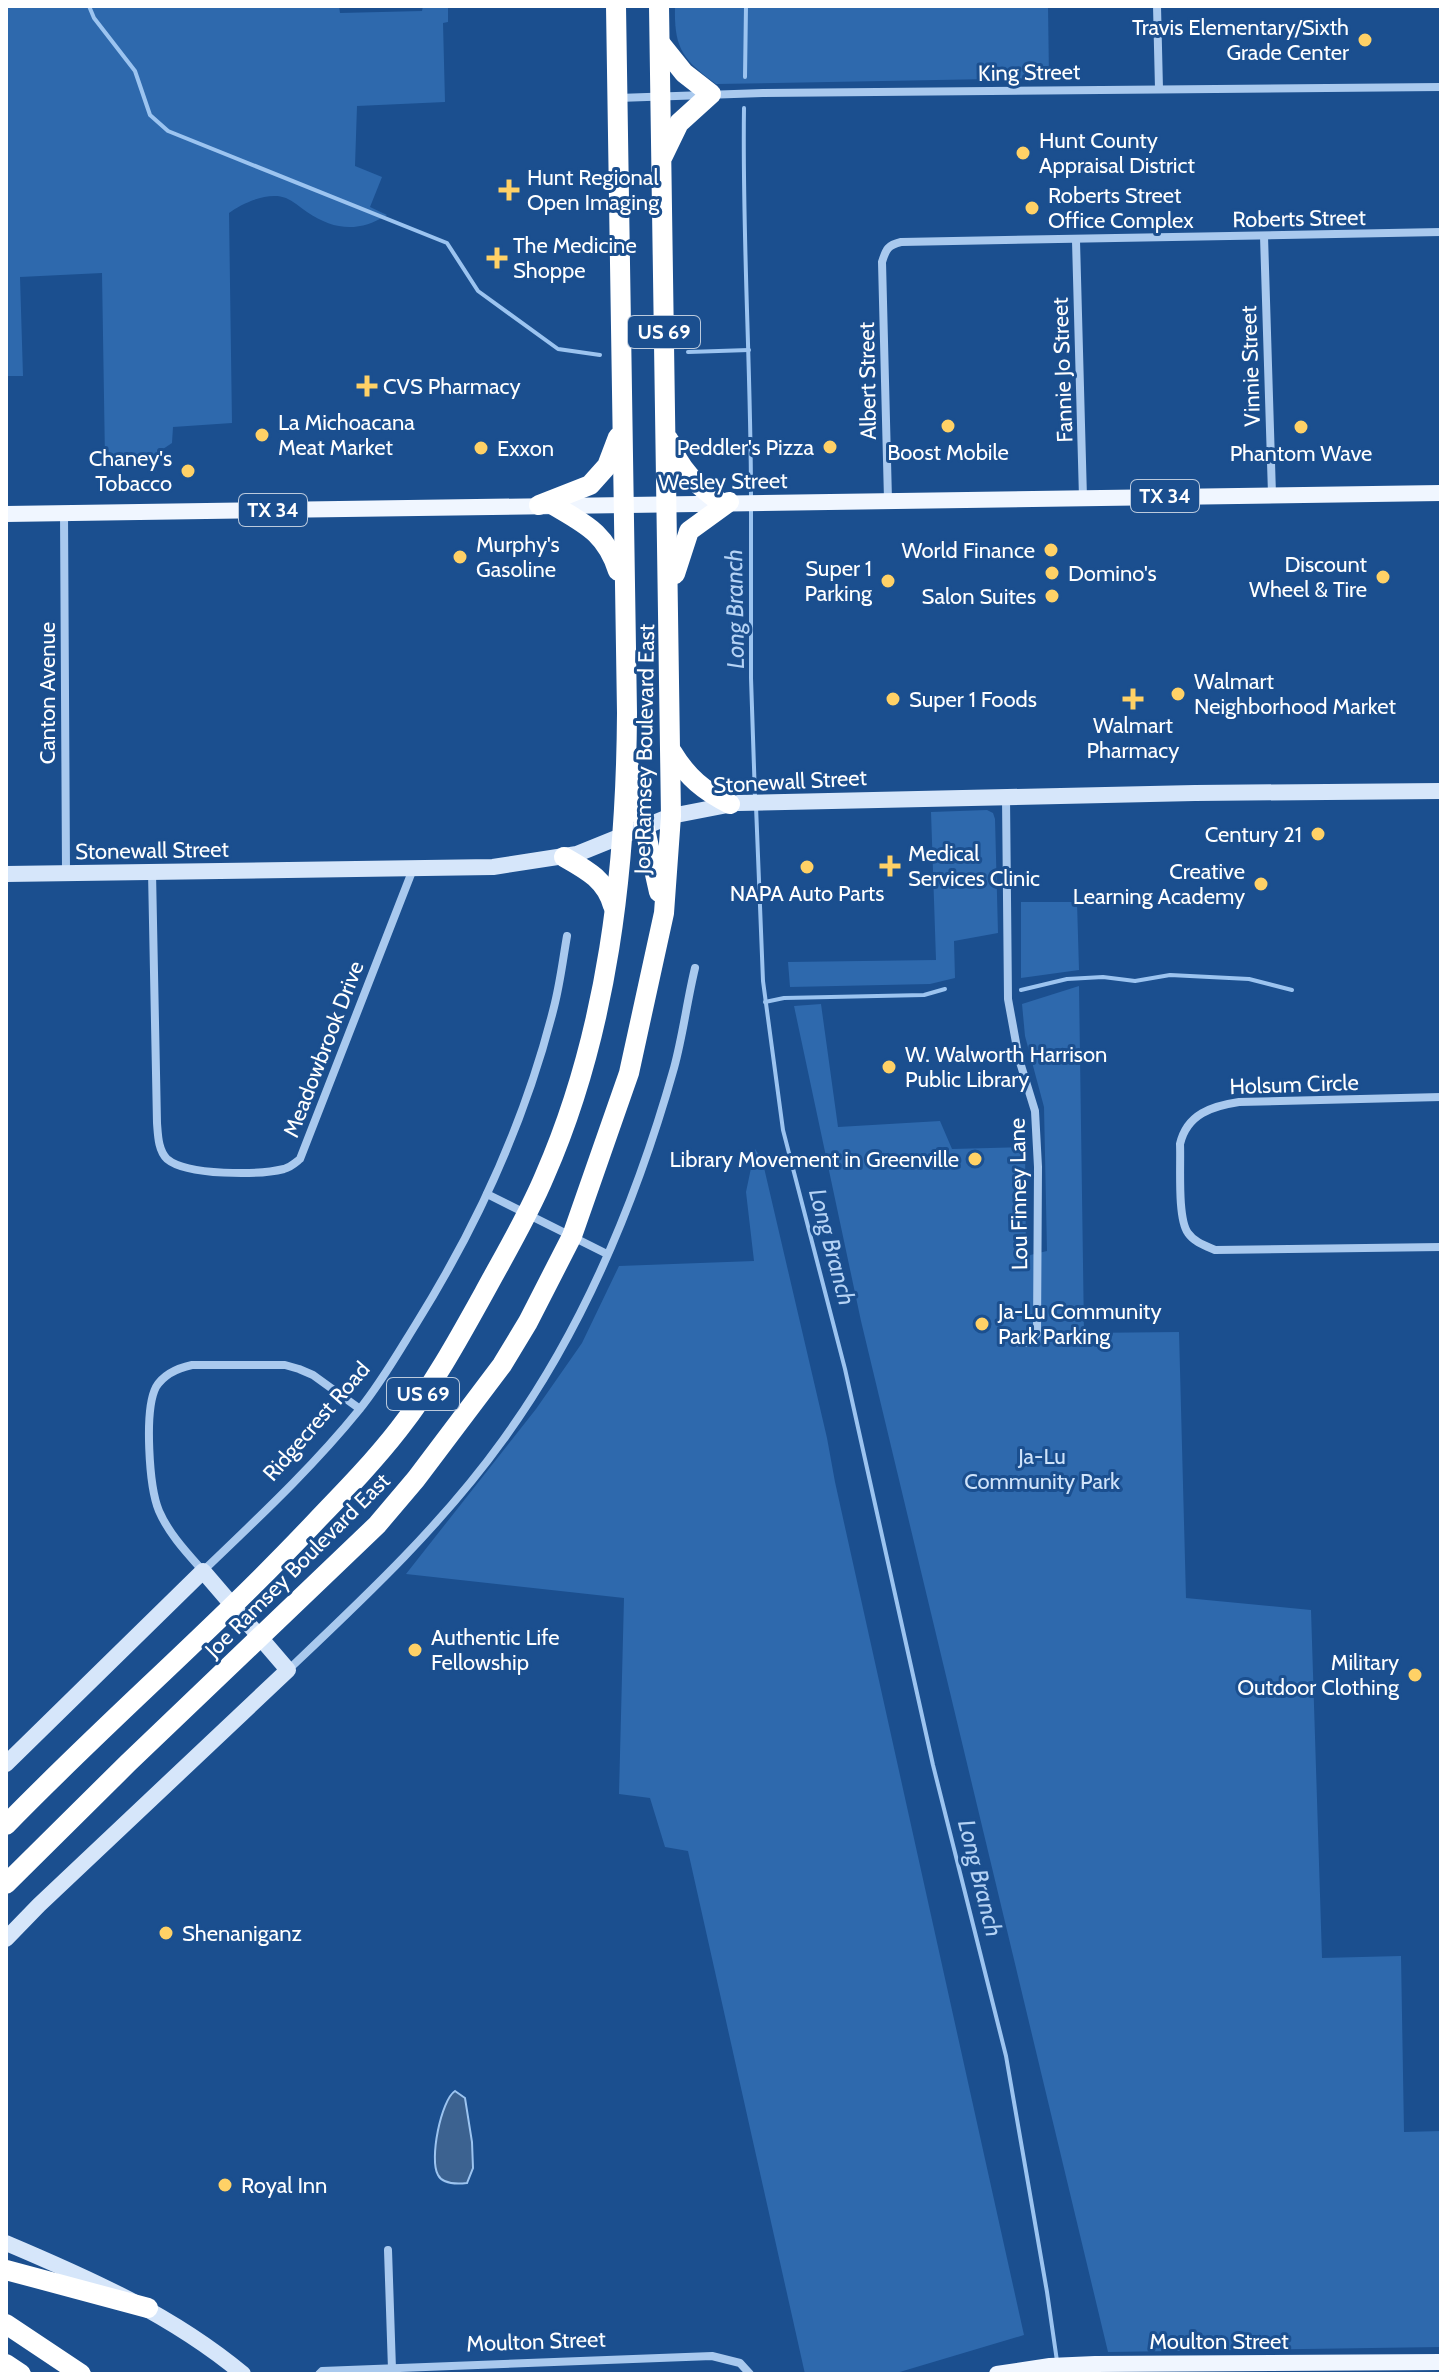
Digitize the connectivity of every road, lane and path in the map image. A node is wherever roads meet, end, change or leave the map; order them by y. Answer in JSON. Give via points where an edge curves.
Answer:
{"nodes":[{"id":1,"x":616,"y":6,"type":"edge"},
{"id":2,"x":659,"y":6,"type":"edge"},
{"id":3,"x":1157,"y":6,"type":"edge"},
{"id":4,"x":660,"y":43,"type":"junction"},
{"id":5,"x":1441,"y":87,"type":"edge"},
{"id":6,"x":1159,"y":89,"type":"junction"},
{"id":7,"x":720,"y":94,"type":"junction"},
{"id":8,"x":660,"y":96,"type":"junction"},
{"id":9,"x":617,"y":98,"type":"junction"},
{"id":10,"x":661,"y":160,"type":"junction"},
{"id":11,"x":1441,"y":232,"type":"edge"},
{"id":12,"x":1264,"y":236,"type":"junction"},
{"id":13,"x":1076,"y":241,"type":"junction"},
{"id":14,"x":882,"y":262,"type":"joint"},
{"id":15,"x":622,"y":430,"type":"junction"},
{"id":16,"x":666,"y":432,"type":"junction"},
{"id":17,"x":1441,"y":493,"type":"edge"},
{"id":18,"x":1272,"y":494,"type":"junction"},
{"id":19,"x":1083,"y":498,"type":"junction"},
{"id":20,"x":888,"y":500,"type":"junction"},
{"id":21,"x":727,"y":503,"type":"junction"},
{"id":22,"x":623,"y":504,"type":"junction"},
{"id":23,"x":666,"y":504,"type":"junction"},
{"id":24,"x":546,"y":505,"type":"junction"},
{"id":25,"x":64,"y":513,"type":"junction"},
{"id":26,"x":6,"y":514,"type":"edge"},
{"id":27,"x":624,"y":589,"type":"junction"},
{"id":28,"x":669,"y":597,"type":"junction"},
{"id":29,"x":671,"y":751,"type":"junction"},
{"id":30,"x":626,"y":752,"type":"junction"},
{"id":31,"x":1441,"y":791,"type":"edge"},
{"id":32,"x":1006,"y":797,"type":"junction"},
{"id":33,"x":734,"y":803,"type":"junction"},
{"id":34,"x":671,"y":816,"type":"junction"},
{"id":35,"x":646,"y":826,"type":"junction"},
{"id":36,"x":623,"y":836,"type":"junction"},
{"id":37,"x":564,"y":857,"type":"junction"},
{"id":38,"x":413,"y":868,"type":"junction"},
{"id":39,"x":152,"y":872,"type":"junction"},
{"id":40,"x":66,"y":873,"type":"junction"},
{"id":41,"x":6,"y":874,"type":"edge"},
{"id":42,"x":614,"y":909,"type":"junction"},
{"id":43,"x":664,"y":913,"type":"junction"},
{"id":44,"x":567,"y":936,"type":"dead end"},
{"id":45,"x":695,"y":968,"type":"dead end"},
{"id":46,"x":1441,"y":1097,"type":"edge"},
{"id":47,"x":487,"y":1194,"type":"junction"},
{"id":48,"x":528,"y":1213,"type":"junction"},
{"id":49,"x":572,"y":1236,"type":"junction"},
{"id":50,"x":1441,"y":1247,"type":"edge"},
{"id":51,"x":607,"y":1254,"type":"junction"},
{"id":52,"x":1019,"y":1343,"type":"dead end"},
{"id":53,"x":360,"y":1409,"type":"junction"},
{"id":54,"x":203,"y":1571,"type":"junction"},
{"id":55,"x":233,"y":1606,"type":"junction"},
{"id":56,"x":259,"y":1637,"type":"junction"},
{"id":57,"x":288,"y":1670,"type":"junction"},
{"id":58,"x":6,"y":1764,"type":"edge"},
{"id":59,"x":6,"y":1825,"type":"edge"},
{"id":60,"x":6,"y":1884,"type":"edge"},
{"id":61,"x":6,"y":1939,"type":"edge"},
{"id":62,"x":6,"y":2243,"type":"edge"},
{"id":63,"x":388,"y":2250,"type":"dead end"},
{"id":64,"x":6,"y":2270,"type":"edge"},
{"id":65,"x":148,"y":2308,"type":"junction"},
{"id":66,"x":6,"y":2324,"type":"edge"},
{"id":67,"x":1441,"y":2362,"type":"edge"},
{"id":68,"x":6,"y":2364,"type":"edge"},
{"id":69,"x":392,"y":2369,"type":"junction"},
{"id":70,"x":1002,"y":2373,"type":"edge"},
{"id":71,"x":21,"y":2374,"type":"edge"},
{"id":72,"x":81,"y":2374,"type":"edge"},
{"id":73,"x":243,"y":2374,"type":"edge"},
{"id":74,"x":319,"y":2374,"type":"edge"},
{"id":75,"x":750,"y":2374,"type":"edge"}],
"edges":[{"from":1,"to":9,"type":"highway","name":"Joe Ramsey Boulevard East","number":"US 69"},
{"from":2,"to":4,"type":"highway","name":"Joe Ramsey Boulevard East","number":"US 69"},
{"from":3,"to":6,"type":"street"},
{"from":4,"to":7,"type":"highway","via":[[684,73]]},
{"from":4,"to":8,"type":"highway","name":"Joe Ramsey Boulevard East","number":"US 69"},
{"from":5,"to":6,"type":"street","name":"King Street"},
{"from":6,"to":7,"type":"street","name":"King Street"},
{"from":7,"to":8,"type":"street","name":"King Street"},
{"from":7,"to":10,"type":"highway","via":[[679,123]]},
{"from":8,"to":9,"type":"street","name":"King Street"},
{"from":8,"to":10,"type":"highway","name":"Joe Ramsey Boulevard East","number":"US 69"},
{"from":9,"to":15,"type":"highway","name":"Joe Ramsey Boulevard East","number":"US 69"},
{"from":10,"to":16,"type":"highway","name":"Joe Ramsey Boulevard East","number":"US 69"},
{"from":11,"to":12,"type":"street","name":"Roberts Street"},
{"from":12,"to":13,"type":"street","name":"Roberts Street"},
{"from":12,"to":18,"type":"street","name":"Vinnie Street"},
{"from":13,"to":14,"type":"street","name":"Roberts Street","via":[[901,242],[886,248]]},
{"from":13,"to":19,"type":"street","name":"Fannie Jo Street"},
{"from":14,"to":20,"type":"street","name":"Albert Street"},
{"from":15,"to":22,"type":"highway","name":"Joe Ramsey Boulevard East","number":"US 69"},
{"from":15,"to":24,"type":"highway","via":[[607,466],[590,485]]},
{"from":16,"to":21,"type":"highway","via":[[684,471]]},
{"from":16,"to":23,"type":"highway","name":"Joe Ramsey Boulevard East","number":"US 69"},
{"from":17,"to":18,"type":"main road","name":"Wesley Street","number":"TX 34"},
{"from":18,"to":19,"type":"main road","name":"Wesley Street","number":"TX 34"},
{"from":19,"to":20,"type":"main road","name":"Wesley Street","number":"TX 34"},
{"from":20,"to":21,"type":"main road","name":"Wesley Street","number":"TX 34"},
{"from":21,"to":23,"type":"main road","name":"Wesley Street","number":"TX 34"},
{"from":21,"to":28,"type":"highway","via":[[689,531]]},
{"from":22,"to":23,"type":"main road","name":"Wesley Street","number":"TX 34"},
{"from":22,"to":24,"type":"main road","name":"Wesley Street","number":"TX 34"},
{"from":22,"to":27,"type":"highway","name":"Joe Ramsey Boulevard East","number":"US 69"},
{"from":23,"to":28,"type":"highway","name":"Joe Ramsey Boulevard East","number":"US 69"},
{"from":24,"to":25,"type":"main road","name":"Wesley Street","number":"TX 34"},
{"from":24,"to":27,"type":"highway","via":[[588,525],[608,544]]},
{"from":25,"to":26,"type":"main road","name":"Wesley Street","number":"TX 34"},
{"from":25,"to":40,"type":"street","name":"Canton Avenue"},
{"from":27,"to":30,"type":"highway","name":"Joe Ramsey Boulevard East","number":"US 69"},
{"from":28,"to":29,"type":"highway","name":"Joe Ramsey Boulevard East","number":"US 69"},
{"from":29,"to":33,"type":"highway","via":[[689,777],[710,794]]},
{"from":29,"to":34,"type":"highway","name":"Joe Ramsey Boulevard East","number":"US 69"},
{"from":30,"to":35,"type":"highway"},
{"from":30,"to":36,"type":"highway","name":"Joe Ramsey Boulevard East","number":"US 69"},
{"from":31,"to":32,"type":"street","name":"Stonewall Street"},
{"from":32,"to":33,"type":"street","name":"Stonewall Street"},
{"from":32,"to":52,"type":"street","name":"Lou Finney Lane","via":[[1008,999],[1019,1059],[1034,1100],[1038,1167],[1037,1334]]},
{"from":33,"to":34,"type":"street","name":"Stonewall Street"},
{"from":34,"to":35,"type":"street","name":"Stonewall Street"},
{"from":34,"to":43,"type":"highway","name":"Joe Ramsey Boulevard East","number":"US 69"},
{"from":35,"to":36,"type":"street","name":"Stonewall Street"},
{"from":35,"to":43,"type":"highway"},
{"from":36,"to":37,"type":"street","name":"Stonewall Street"},
{"from":36,"to":42,"type":"highway","name":"Joe Ramsey Boulevard East","number":"US 69"},
{"from":37,"to":38,"type":"street","name":"Stonewall Street","via":[[493,867]]},
{"from":37,"to":42,"type":"highway","via":[[600,880]]},
{"from":38,"to":39,"type":"street","name":"Stonewall Street"},
{"from":38,"to":39,"type":"street","name":"Meadowbrook Drive","via":[[300,1159],[286,1168],[218,1172],[180,1166],[161,1151]]},
{"from":39,"to":40,"type":"street","name":"Stonewall Street"},
{"from":40,"to":41,"type":"street","name":"Stonewall Street"},
{"from":42,"to":48,"type":"highway","name":"Joe Ramsey Boulevard East","number":"US 69","via":[[595,1017],[573,1098]]},
{"from":43,"to":49,"type":"highway","name":"Joe Ramsey Boulevard East","number":"US 69","via":[[629,1073]]},
{"from":44,"to":47,"type":"street","name":"Ridgecrest Road","via":[[554,1007]]},
{"from":45,"to":51,"type":"street","via":[[673,1072]]},
{"from":46,"to":50,"type":"street","name":"Holsum Circle","via":[[1215,1105],[1191,1121],[1180,1144],[1183,1221],[1188,1234],[1215,1250]]},
{"from":47,"to":48,"type":"street"},
{"from":47,"to":53,"type":"street","name":"Ridgecrest Road","via":[[431,1300]]},
{"from":48,"to":49,"type":"street"},
{"from":48,"to":55,"type":"highway","name":"Joe Ramsey Boulevard East","number":"US 69","via":[[449,1356],[400,1427]]},
{"from":49,"to":51,"type":"street"},
{"from":49,"to":56,"type":"highway","name":"Joe Ramsey Boulevard East","number":"US 69","via":[[502,1365],[416,1479],[377,1525]]},
{"from":51,"to":57,"type":"street","via":[[536,1393],[494,1452],[410,1551]]},
{"from":53,"to":54,"type":"street","name":"Ridgecrest Road"},
{"from":53,"to":54,"type":"street","via":[[313,1375],[285,1365],[192,1365],[161,1381],[151,1401],[156,1502]]},
{"from":54,"to":55,"type":"street"},
{"from":54,"to":58,"type":"street","name":"Ridgecrest Road"},
{"from":55,"to":56,"type":"street"},
{"from":55,"to":59,"type":"highway","name":"Joe Ramsey Boulevard East","number":"US 69"},
{"from":56,"to":57,"type":"street"},
{"from":56,"to":60,"type":"highway","name":"Joe Ramsey Boulevard East","number":"US 69"},
{"from":57,"to":61,"type":"street"},
{"from":62,"to":65,"type":"street"},
{"from":63,"to":69,"type":"street"},
{"from":64,"to":65,"type":"highway"},
{"from":65,"to":73,"type":"street"},
{"from":66,"to":72,"type":"highway"},
{"from":67,"to":70,"type":"main road","name":"Moulton Street","via":[[1095,2364]]},
{"from":68,"to":71,"type":"highway"},
{"from":69,"to":74,"type":"street","name":"Moulton Street"},
{"from":69,"to":75,"type":"street","name":"Moulton Street","via":[[712,2356],[740,2363]]}]}
